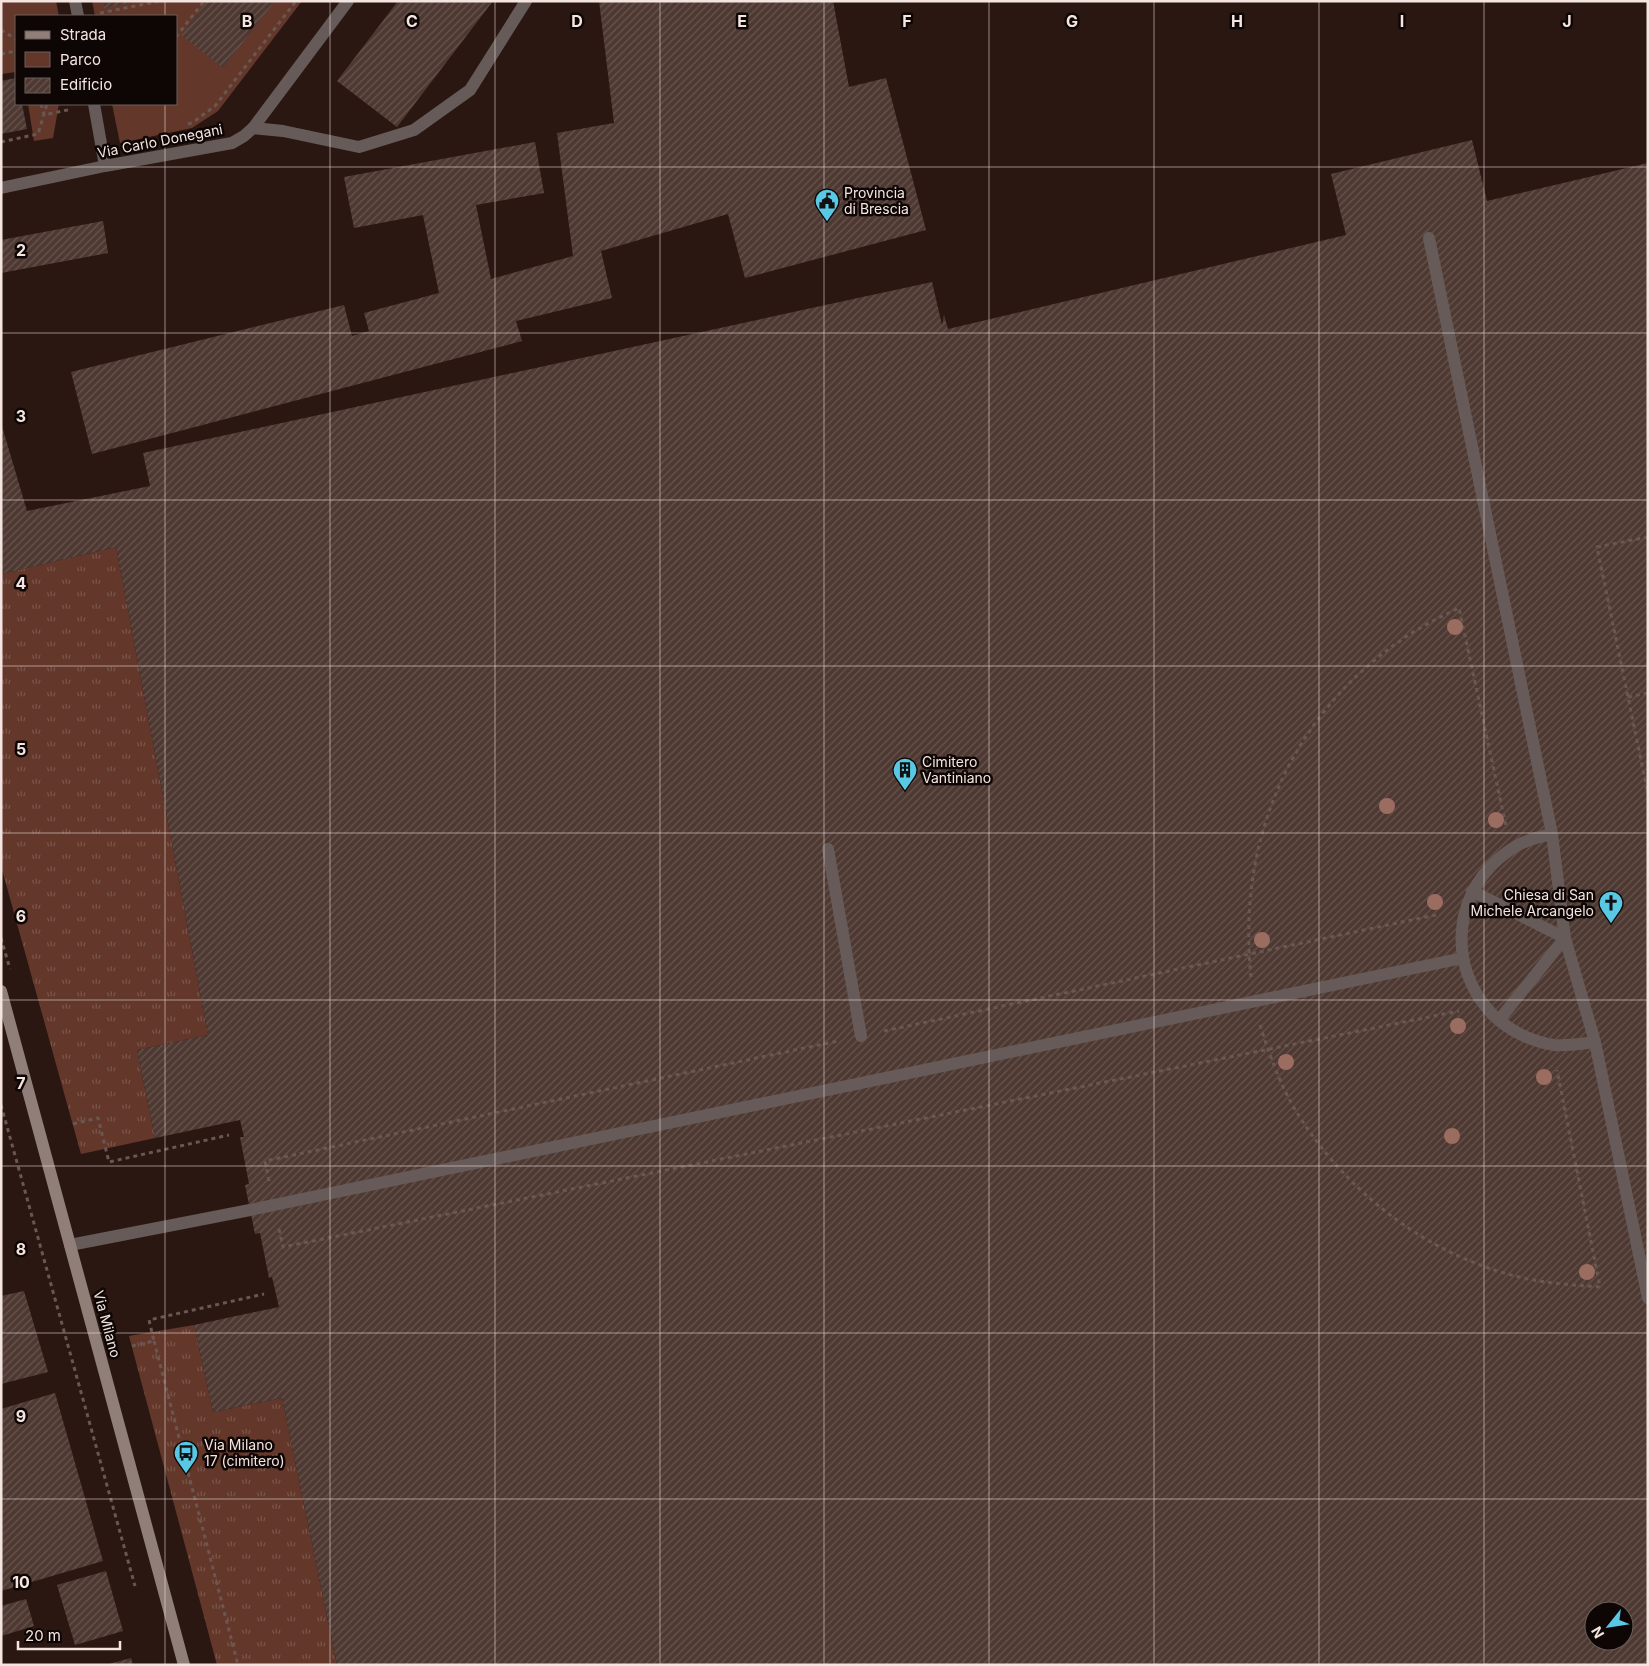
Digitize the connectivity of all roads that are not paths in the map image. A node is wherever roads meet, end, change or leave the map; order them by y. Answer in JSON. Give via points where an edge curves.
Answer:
{"nodes":[{"id":1,"x":75,"y":1,"type":"edge"},
{"id":2,"x":348,"y":1,"type":"edge"},
{"id":3,"x":526,"y":1,"type":"edge"},
{"id":4,"x":78,"y":15,"type":"edge"},
{"id":5,"x":94,"y":105,"type":"edge"},
{"id":6,"x":253,"y":128,"type":"junction"},
{"id":7,"x":105,"y":166,"type":"junction"},
{"id":8,"x":1,"y":188,"type":"edge"},
{"id":9,"x":1429,"y":238,"type":"dead end"},
{"id":10,"x":1552,"y":834,"type":"junction"},
{"id":11,"x":828,"y":849,"type":"dead end"},
{"id":12,"x":1472,"y":891,"type":"junction"},
{"id":13,"x":1565,"y":938,"type":"junction"},
{"id":14,"x":1463,"y":958,"type":"junction"},
{"id":15,"x":1,"y":992,"type":"edge"},
{"id":16,"x":1499,"y":1020,"type":"junction"},
{"id":17,"x":861,"y":1036,"type":"dead end"},
{"id":18,"x":1595,"y":1042,"type":"junction"},
{"id":19,"x":70,"y":1245,"type":"junction"},
{"id":20,"x":1648,"y":1298,"type":"edge"},
{"id":21,"x":184,"y":1665,"type":"edge"}],
"edges":[{"from":1,"to":4,"type":"street"},
{"from":2,"to":6,"type":"street","name":"Via Carlo Donegani"},
{"from":3,"to":6,"type":"street","via":[[470,90],[414,130],[359,147]]},
{"from":5,"to":7,"type":"street"},
{"from":6,"to":7,"type":"street","name":"Via Carlo Donegani","via":[[232,143]]},
{"from":7,"to":8,"type":"street","name":"Via Carlo Donegani"},
{"from":9,"to":10,"type":"street"},
{"from":10,"to":12,"type":"street","via":[[1511,848],[1483,874]]},
{"from":10,"to":13,"type":"street"},
{"from":11,"to":17,"type":"street"},
{"from":12,"to":13,"type":"street"},
{"from":12,"to":14,"type":"street","via":[[1462,925]]},
{"from":13,"to":16,"type":"street"},
{"from":13,"to":18,"type":"street"},
{"from":14,"to":16,"type":"street","via":[[1475,991]]},
{"from":14,"to":19,"type":"street"},
{"from":15,"to":19,"type":"main road","name":"Via Milano"},
{"from":16,"to":18,"type":"street","via":[[1532,1040],[1574,1045]]},
{"from":18,"to":20,"type":"street"},
{"from":19,"to":21,"type":"main road","name":"Via Milano"}]}
